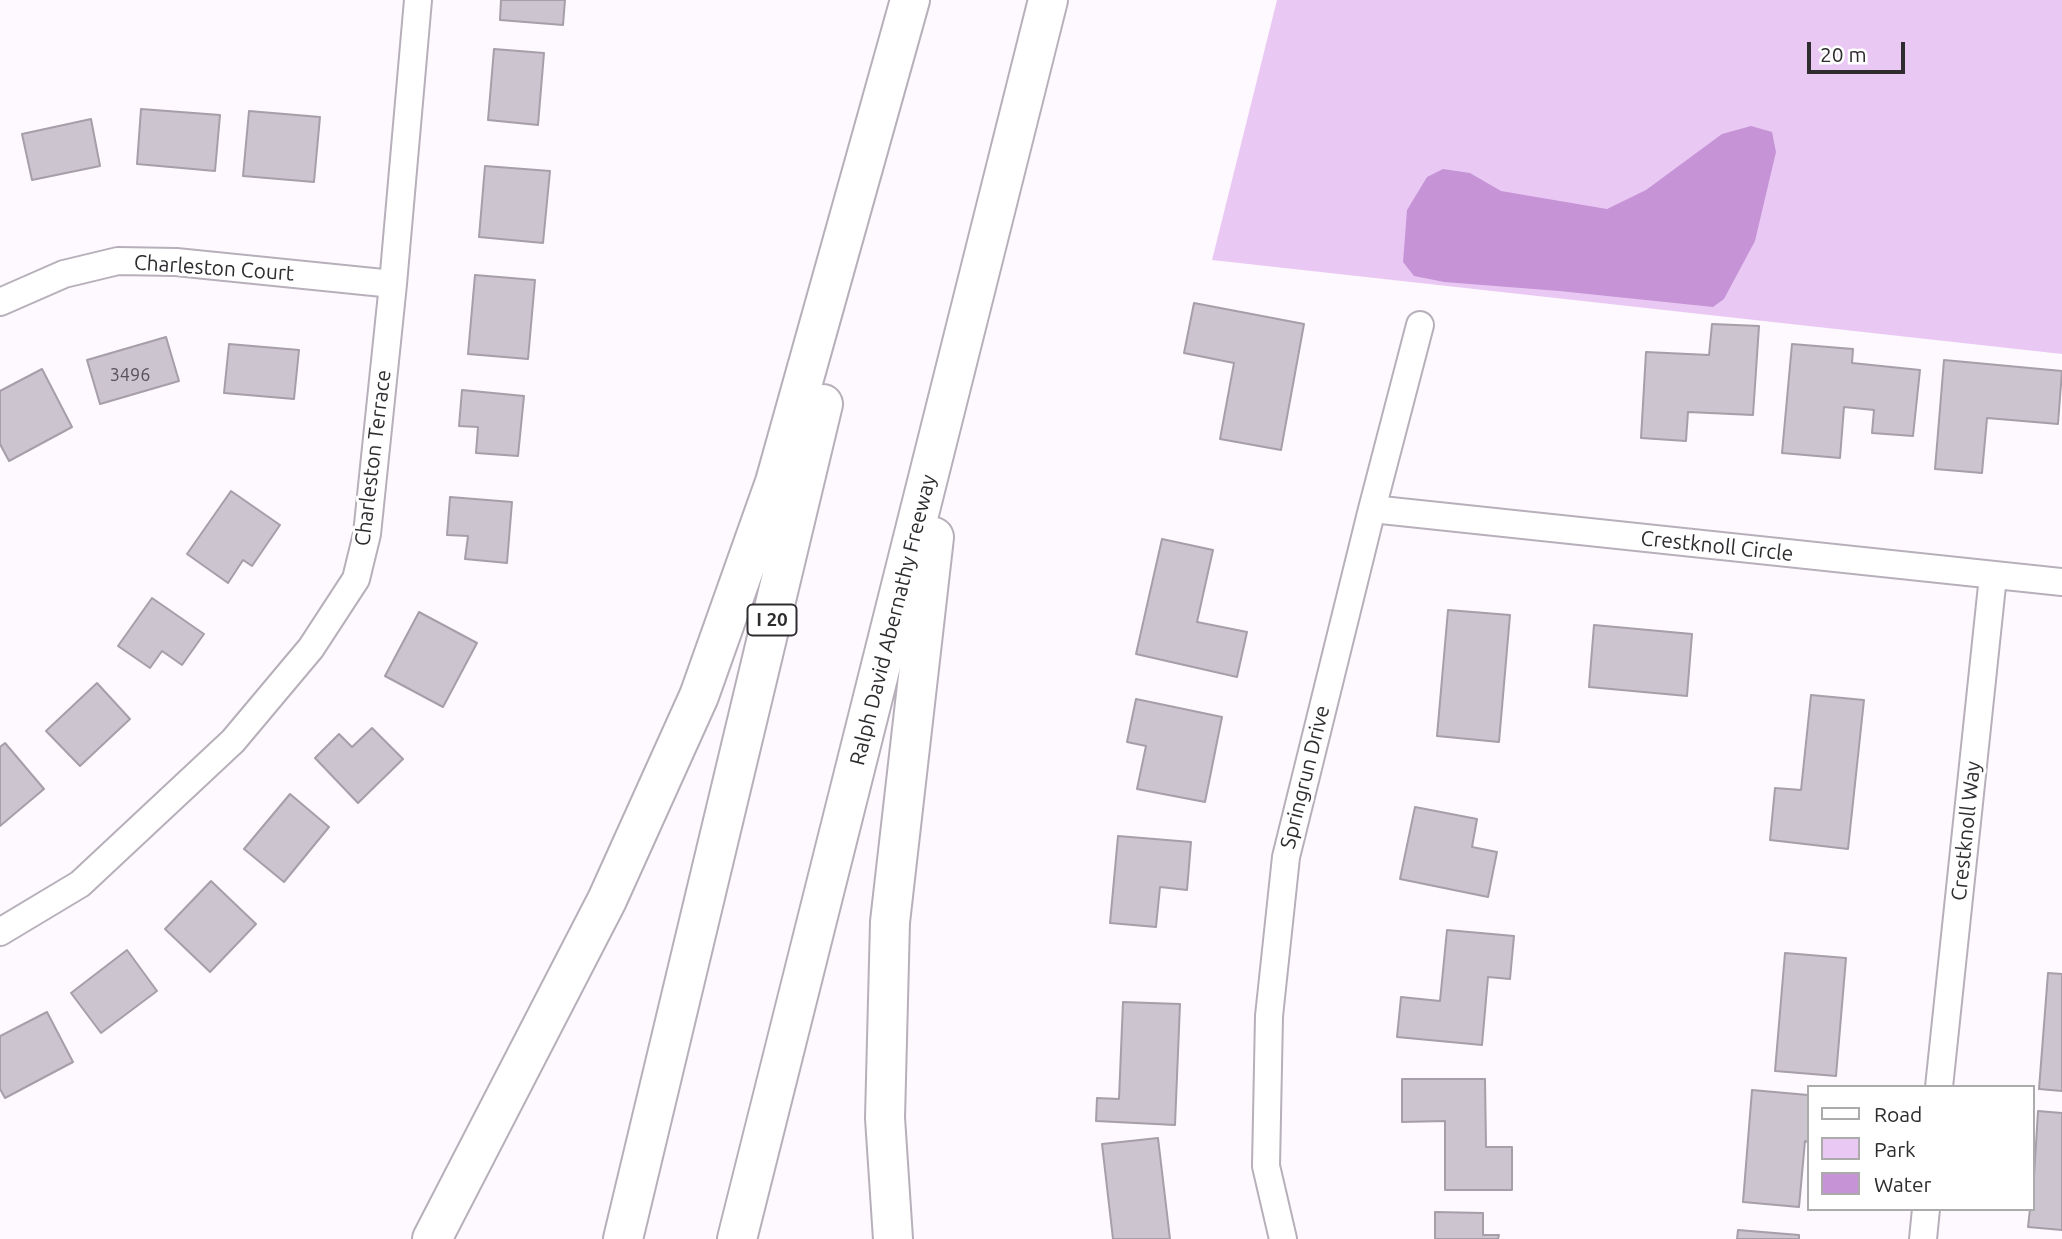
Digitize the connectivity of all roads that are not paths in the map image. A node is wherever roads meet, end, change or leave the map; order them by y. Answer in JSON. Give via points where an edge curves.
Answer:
{"nodes":[{"id":1,"x":418,"y":0,"type":"edge"},
{"id":2,"x":910,"y":0,"type":"edge"},
{"id":3,"x":920,"y":0,"type":"edge"},
{"id":4,"x":1048,"y":0,"type":"edge"},
{"id":5,"x":393,"y":284,"type":"junction"},
{"id":6,"x":0,"y":302,"type":"edge"},
{"id":7,"x":1420,"y":325,"type":"dead end"},
{"id":8,"x":952,"y":385,"type":"junction"},
{"id":9,"x":1372,"y":509,"type":"junction"},
{"id":10,"x":1993,"y":576,"type":"junction"},
{"id":11,"x":2062,"y":582,"type":"edge"},
{"id":12,"x":0,"y":932,"type":"edge"},
{"id":13,"x":1939,"y":1085,"type":"edge"},
{"id":14,"x":459,"y":1185,"type":"junction"},
{"id":15,"x":1926,"y":1211,"type":"edge"},
{"id":16,"x":422,"y":1239,"type":"edge"},
{"id":17,"x":432,"y":1239,"type":"edge"},
{"id":18,"x":623,"y":1239,"type":"edge"},
{"id":19,"x":737,"y":1239,"type":"edge"},
{"id":20,"x":893,"y":1239,"type":"edge"},
{"id":21,"x":1283,"y":1239,"type":"edge"},
{"id":22,"x":1923,"y":1239,"type":"edge"}],
"edges":[{"from":1,"to":5,"type":"street","name":"Charleston Terrace"},
{"from":2,"to":14,"type":"highway","via":[[775,482],[699,696],[607,900]]},
{"from":3,"to":18,"type":"highway","number":"I 20"},
{"from":4,"to":8,"type":"highway","name":"Ralph David Abernathy Freeway"},
{"from":5,"to":6,"type":"street","name":"Charleston Court","via":[[176,262],[118,261],[64,274]]},
{"from":5,"to":12,"type":"street","name":"Charleston Terrace","via":[[367,534],[356,579],[311,648],[233,741],[80,884]]},
{"from":7,"to":9,"type":"street","name":"Springrun Drive"},
{"from":8,"to":19,"type":"highway","name":"Ralph David Abernathy Freeway"},
{"from":8,"to":20,"type":"highway","via":[[890,922],[885,1118]]},
{"from":9,"to":10,"type":"street","name":"Crestknoll Circle"},
{"from":9,"to":21,"type":"street","name":"Springrun Drive","via":[[1286,857],[1269,1016],[1266,1166]]},
{"from":10,"to":11,"type":"street","name":"Crestknoll Circle"},
{"from":10,"to":13,"type":"street","name":"Crestknoll Way"},
{"from":14,"to":16,"type":"highway"},
{"from":14,"to":17,"type":"highway"},
{"from":15,"to":22,"type":"street"}]}
